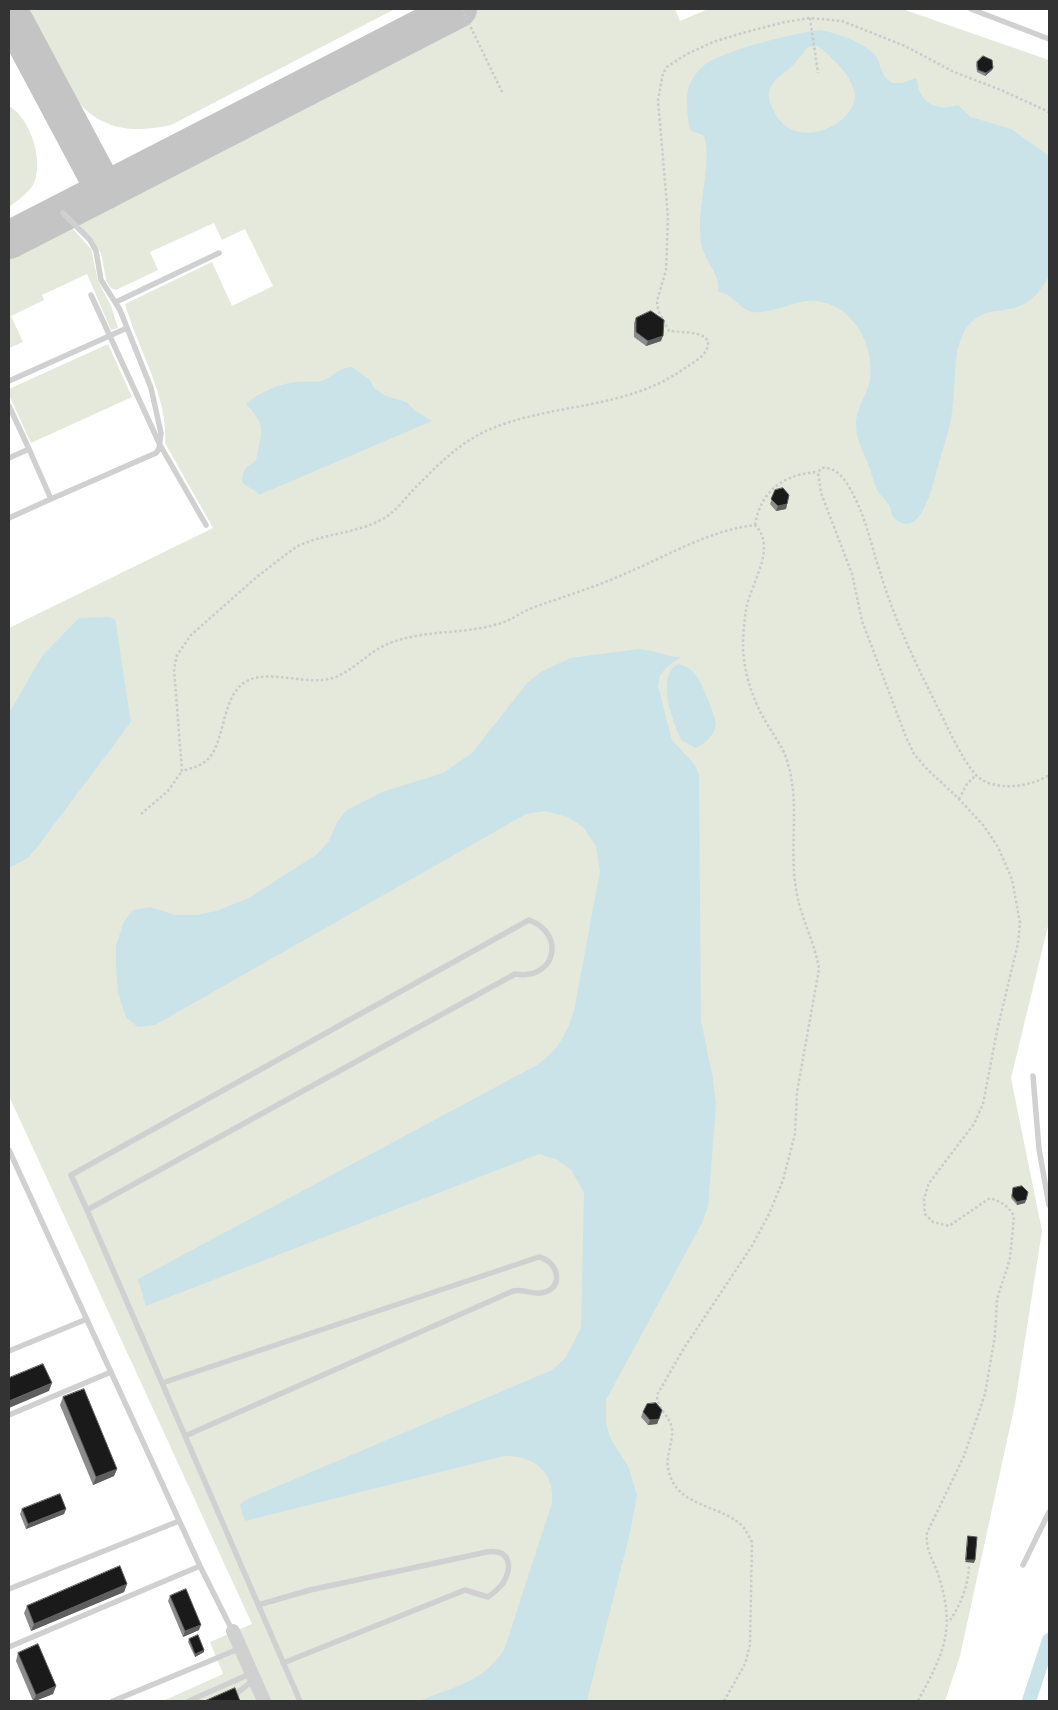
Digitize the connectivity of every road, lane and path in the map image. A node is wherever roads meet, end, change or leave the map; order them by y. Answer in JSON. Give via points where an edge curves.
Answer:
{"nodes":[{"id":1,"x":462,"y":9,"type":"edge"},
{"id":2,"x":971,"y":9,"type":"edge"},
{"id":3,"x":810,"y":18,"type":"junction"},
{"id":4,"x":1049,"y":39,"type":"edge"},
{"id":5,"x":818,"y":73,"type":"dead end"},
{"id":6,"x":503,"y":94,"type":"dead end"},
{"id":7,"x":1049,"y":112,"type":"edge"},
{"id":8,"x":63,"y":212,"type":"dead end"},
{"id":9,"x":219,"y":253,"type":"dead end"},
{"id":10,"x":91,"y":295,"type":"dead end"},
{"id":11,"x":116,"y":302,"type":"junction"},
{"id":12,"x":127,"y":328,"type":"junction"},
{"id":13,"x":109,"y":336,"type":"junction"},
{"id":14,"x":9,"y":381,"type":"edge"},
{"id":15,"x":9,"y":406,"type":"edge"},
{"id":16,"x":160,"y":445,"type":"junction"},
{"id":17,"x":29,"y":449,"type":"junction"},
{"id":18,"x":9,"y":458,"type":"edge"},
{"id":19,"x":818,"y":472,"type":"junction"},
{"id":20,"x":51,"y":499,"type":"junction"},
{"id":21,"x":9,"y":518,"type":"edge"},
{"id":22,"x":206,"y":524,"type":"dead end"},
{"id":23,"x":755,"y":525,"type":"junction"},
{"id":24,"x":182,"y":771,"type":"junction"},
{"id":25,"x":976,"y":775,"type":"junction"},
{"id":26,"x":1049,"y":775,"type":"edge"},
{"id":27,"x":959,"y":799,"type":"junction"},
{"id":28,"x":141,"y":814,"type":"dead end"},
{"id":29,"x":1033,"y":1076,"type":"dead end"},
{"id":30,"x":9,"y":1150,"type":"edge"},
{"id":31,"x":10,"y":1158,"type":"edge"},
{"id":32,"x":1049,"y":1205,"type":"edge"},
{"id":33,"x":87,"y":1210,"type":"junction"},
{"id":34,"x":87,"y":1319,"type":"junction"},
{"id":35,"x":9,"y":1351,"type":"edge"},
{"id":36,"x":111,"y":1372,"type":"junction"},
{"id":37,"x":162,"y":1383,"type":"junction"},
{"id":38,"x":9,"y":1414,"type":"edge"},
{"id":39,"x":185,"y":1436,"type":"junction"},
{"id":40,"x":1049,"y":1512,"type":"edge"},
{"id":41,"x":179,"y":1521,"type":"junction"},
{"id":42,"x":969,"y":1564,"type":"edge"},
{"id":43,"x":1023,"y":1565,"type":"dead end"},
{"id":44,"x":200,"y":1566,"type":"junction"},
{"id":45,"x":9,"y":1589,"type":"edge"},
{"id":46,"x":258,"y":1605,"type":"junction"},
{"id":47,"x":948,"y":1622,"type":"junction"},
{"id":48,"x":233,"y":1631,"type":"joint"},
{"id":49,"x":9,"y":1646,"type":"edge"},
{"id":50,"x":240,"y":1648,"type":"junction"},
{"id":51,"x":283,"y":1663,"type":"junction"},
{"id":52,"x":253,"y":1676,"type":"junction"},
{"id":53,"x":113,"y":1701,"type":"edge"},
{"id":54,"x":189,"y":1701,"type":"edge"},
{"id":55,"x":234,"y":1701,"type":"edge"},
{"id":56,"x":264,"y":1701,"type":"edge"},
{"id":57,"x":300,"y":1701,"type":"edge"},
{"id":58,"x":724,"y":1701,"type":"edge"},
{"id":59,"x":918,"y":1701,"type":"edge"}],
"edges":[{"from":1,"to":6,"type":"path"},
{"from":2,"to":4,"type":"lane"},
{"from":3,"to":5,"type":"path"},
{"from":3,"to":7,"type":"path","via":[[842,21]]},
{"from":3,"to":24,"type":"path","via":[[713,42],[676,60],[663,73],[658,100],[668,217],[666,270],[657,301],[658,310],[669,331],[702,335],[707,342],[706,351],[674,376],[626,397],[523,417],[481,432],[438,464],[389,515],[372,524],[309,540],[273,564],[202,624],[177,655],[174,669]]},
{"from":8,"to":11,"type":"lane","via":[[90,240],[96,251],[101,280]]},
{"from":9,"to":11,"type":"lane"},
{"from":10,"to":13,"type":"lane"},
{"from":11,"to":12,"type":"lane"},
{"from":12,"to":13,"type":"lane"},
{"from":12,"to":16,"type":"lane","via":[[156,406]]},
{"from":13,"to":14,"type":"lane"},
{"from":13,"to":16,"type":"lane"},
{"from":15,"to":17,"type":"lane"},
{"from":16,"to":20,"type":"lane","via":[[156,453]]},
{"from":16,"to":22,"type":"lane"},
{"from":17,"to":18,"type":"lane"},
{"from":17,"to":20,"type":"lane"},
{"from":19,"to":23,"type":"path","via":[[784,479],[771,488]]},
{"from":19,"to":25,"type":"path","via":[[822,468],[831,469],[844,479],[854,495],[904,641]]},
{"from":19,"to":27,"type":"path","via":[[821,493],[852,574],[862,620],[896,716],[914,754]]},
{"from":20,"to":21,"type":"lane"},
{"from":23,"to":24,"type":"path","via":[[698,541],[592,588],[527,610],[504,622],[470,631],[424,634],[392,642],[364,657],[345,673],[331,678],[304,681],[266,677],[246,682],[227,707],[214,750],[202,764]]},
{"from":23,"to":58,"type":"path","via":[[764,541],[763,556],[746,610],[745,666],[755,700],[788,764],[796,889],[819,969],[797,1092],[795,1134],[783,1180],[752,1246],[676,1360],[657,1396],[659,1408],[671,1426],[668,1468],[673,1483],[684,1496],[744,1528],[752,1542],[750,1645],[745,1664]]},
{"from":24,"to":28,"type":"path","via":[[168,791]]},
{"from":25,"to":26,"type":"path","via":[[995,785],[1012,787],[1033,784]]},
{"from":25,"to":27,"type":"path"},
{"from":27,"to":47,"type":"path","via":[[998,847],[1012,878],[1020,923],[983,1104],[974,1124],[929,1183],[924,1199],[925,1214],[940,1225],[948,1226],[958,1221],[990,1198],[1008,1207],[1014,1216],[1010,1259],[997,1299],[995,1335],[985,1394],[964,1456],[927,1533],[926,1544],[943,1587]]},
{"from":29,"to":32,"type":"lane","via":[[1039,1149]]},
{"from":30,"to":31,"type":"lane"},
{"from":31,"to":34,"type":"lane"},
{"from":33,"to":33,"type":"lane","via":[[72,1175],[529,920],[538,924],[550,937],[552,955],[542,970],[524,976],[515,974]]},
{"from":33,"to":37,"type":"lane"},
{"from":34,"to":35,"type":"lane"},
{"from":34,"to":36,"type":"lane"},
{"from":36,"to":38,"type":"lane"},
{"from":36,"to":41,"type":"lane"},
{"from":37,"to":39,"type":"lane"},
{"from":37,"to":39,"type":"lane","via":[[539,1257],[554,1266],[557,1277],[547,1292],[513,1291]]},
{"from":39,"to":46,"type":"lane"},
{"from":40,"to":43,"type":"lane"},
{"from":41,"to":44,"type":"lane"},
{"from":41,"to":45,"type":"lane"},
{"from":42,"to":47,"type":"path","via":[[968,1580],[959,1608]]},
{"from":44,"to":48,"type":"lane"},
{"from":44,"to":49,"type":"lane"},
{"from":46,"to":51,"type":"lane"},
{"from":46,"to":51,"type":"lane","via":[[310,1590],[487,1552],[498,1550],[507,1559],[504,1582],[488,1597],[465,1590]]},
{"from":47,"to":59,"type":"path","via":[[945,1644]]},
{"from":48,"to":50,"type":"street"},
{"from":50,"to":52,"type":"street"},
{"from":50,"to":53,"type":"lane"},
{"from":51,"to":57,"type":"lane"},
{"from":52,"to":54,"type":"lane"},
{"from":52,"to":55,"type":"lane"},
{"from":52,"to":56,"type":"street"}]}
